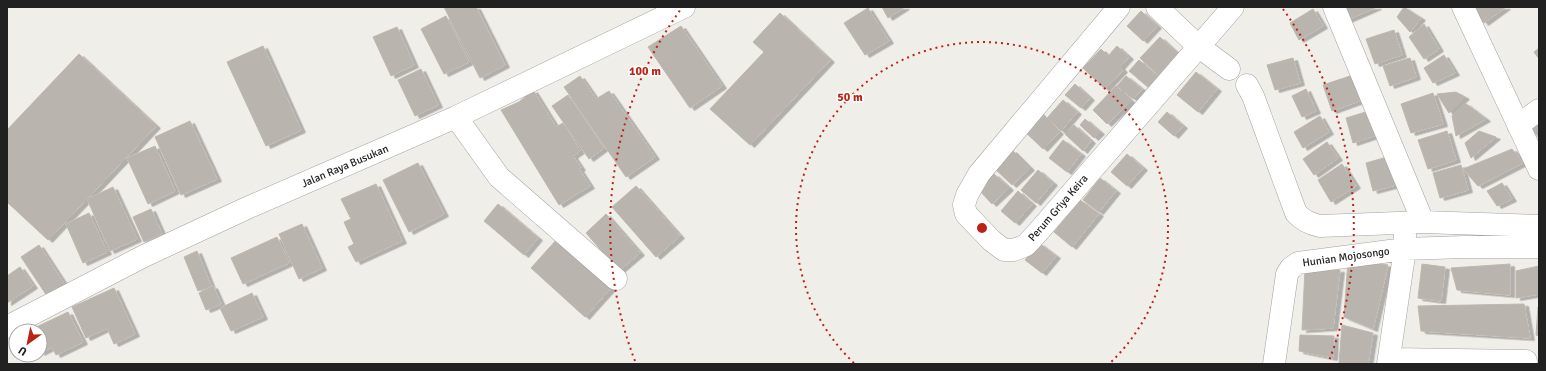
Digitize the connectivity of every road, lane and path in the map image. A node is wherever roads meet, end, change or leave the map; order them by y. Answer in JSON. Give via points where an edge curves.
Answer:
{"nodes":[{"id":1,"x":684,"y":7,"type":"edge"},
{"id":2,"x":1120,"y":7,"type":"edge"},
{"id":3,"x":1157,"y":7,"type":"edge"},
{"id":4,"x":1233,"y":7,"type":"edge"},
{"id":5,"x":1334,"y":7,"type":"edge"},
{"id":6,"x":1463,"y":7,"type":"edge"},
{"id":7,"x":1198,"y":46,"type":"junction"},
{"id":8,"x":1229,"y":69,"type":"dead end"},
{"id":9,"x":1247,"y":85,"type":"dead end"},
{"id":10,"x":1539,"y":110,"type":"edge"},
{"id":11,"x":456,"y":117,"type":"junction"},
{"id":12,"x":1518,"y":125,"type":"junction"},
{"id":13,"x":1539,"y":169,"type":"edge"},
{"id":14,"x":1413,"y":222,"type":"junction"},
{"id":15,"x":1539,"y":226,"type":"edge"},
{"id":16,"x":1539,"y":247,"type":"edge"},
{"id":17,"x":1405,"y":249,"type":"junction"},
{"id":18,"x":616,"y":279,"type":"dead end"},
{"id":19,"x":7,"y":326,"type":"edge"},
{"id":20,"x":1526,"y":361,"type":"dead end"},
{"id":21,"x":1388,"y":362,"type":"edge"},
{"id":22,"x":1274,"y":364,"type":"edge"}],
"edges":[{"from":1,"to":11,"type":"street","name":"Jalan Raya Busukan"},
{"from":2,"to":7,"type":"street","name":"Perum Griya Keira","via":[[979,174],[967,195],[964,205],[966,214],[1004,250],[1014,250],[1026,245]]},
{"from":3,"to":7,"type":"street"},
{"from":4,"to":7,"type":"street","name":"Perum Griya Keira"},
{"from":5,"to":14,"type":"street"},
{"from":6,"to":12,"type":"street"},
{"from":7,"to":8,"type":"street"},
{"from":9,"to":14,"type":"street","via":[[1296,213],[1302,220],[1320,226]]},
{"from":10,"to":12,"type":"street"},
{"from":11,"to":18,"type":"street","via":[[500,177]]},
{"from":11,"to":19,"type":"street","name":"Jalan Raya Busukan","via":[[151,252]]},
{"from":12,"to":13,"type":"street"},
{"from":14,"to":15,"type":"street"},
{"from":14,"to":17,"type":"street"},
{"from":16,"to":17,"type":"street","name":"Hunian Mojosongo","via":[[1464,246]]},
{"from":17,"to":21,"type":"street","name":"Hunian Mojosongo"},
{"from":17,"to":22,"type":"street","name":"Hunian Mojosongo","via":[[1304,262],[1291,268],[1287,274]]},
{"from":20,"to":21,"type":"street","name":"Hunian Mojosongo"}]}
